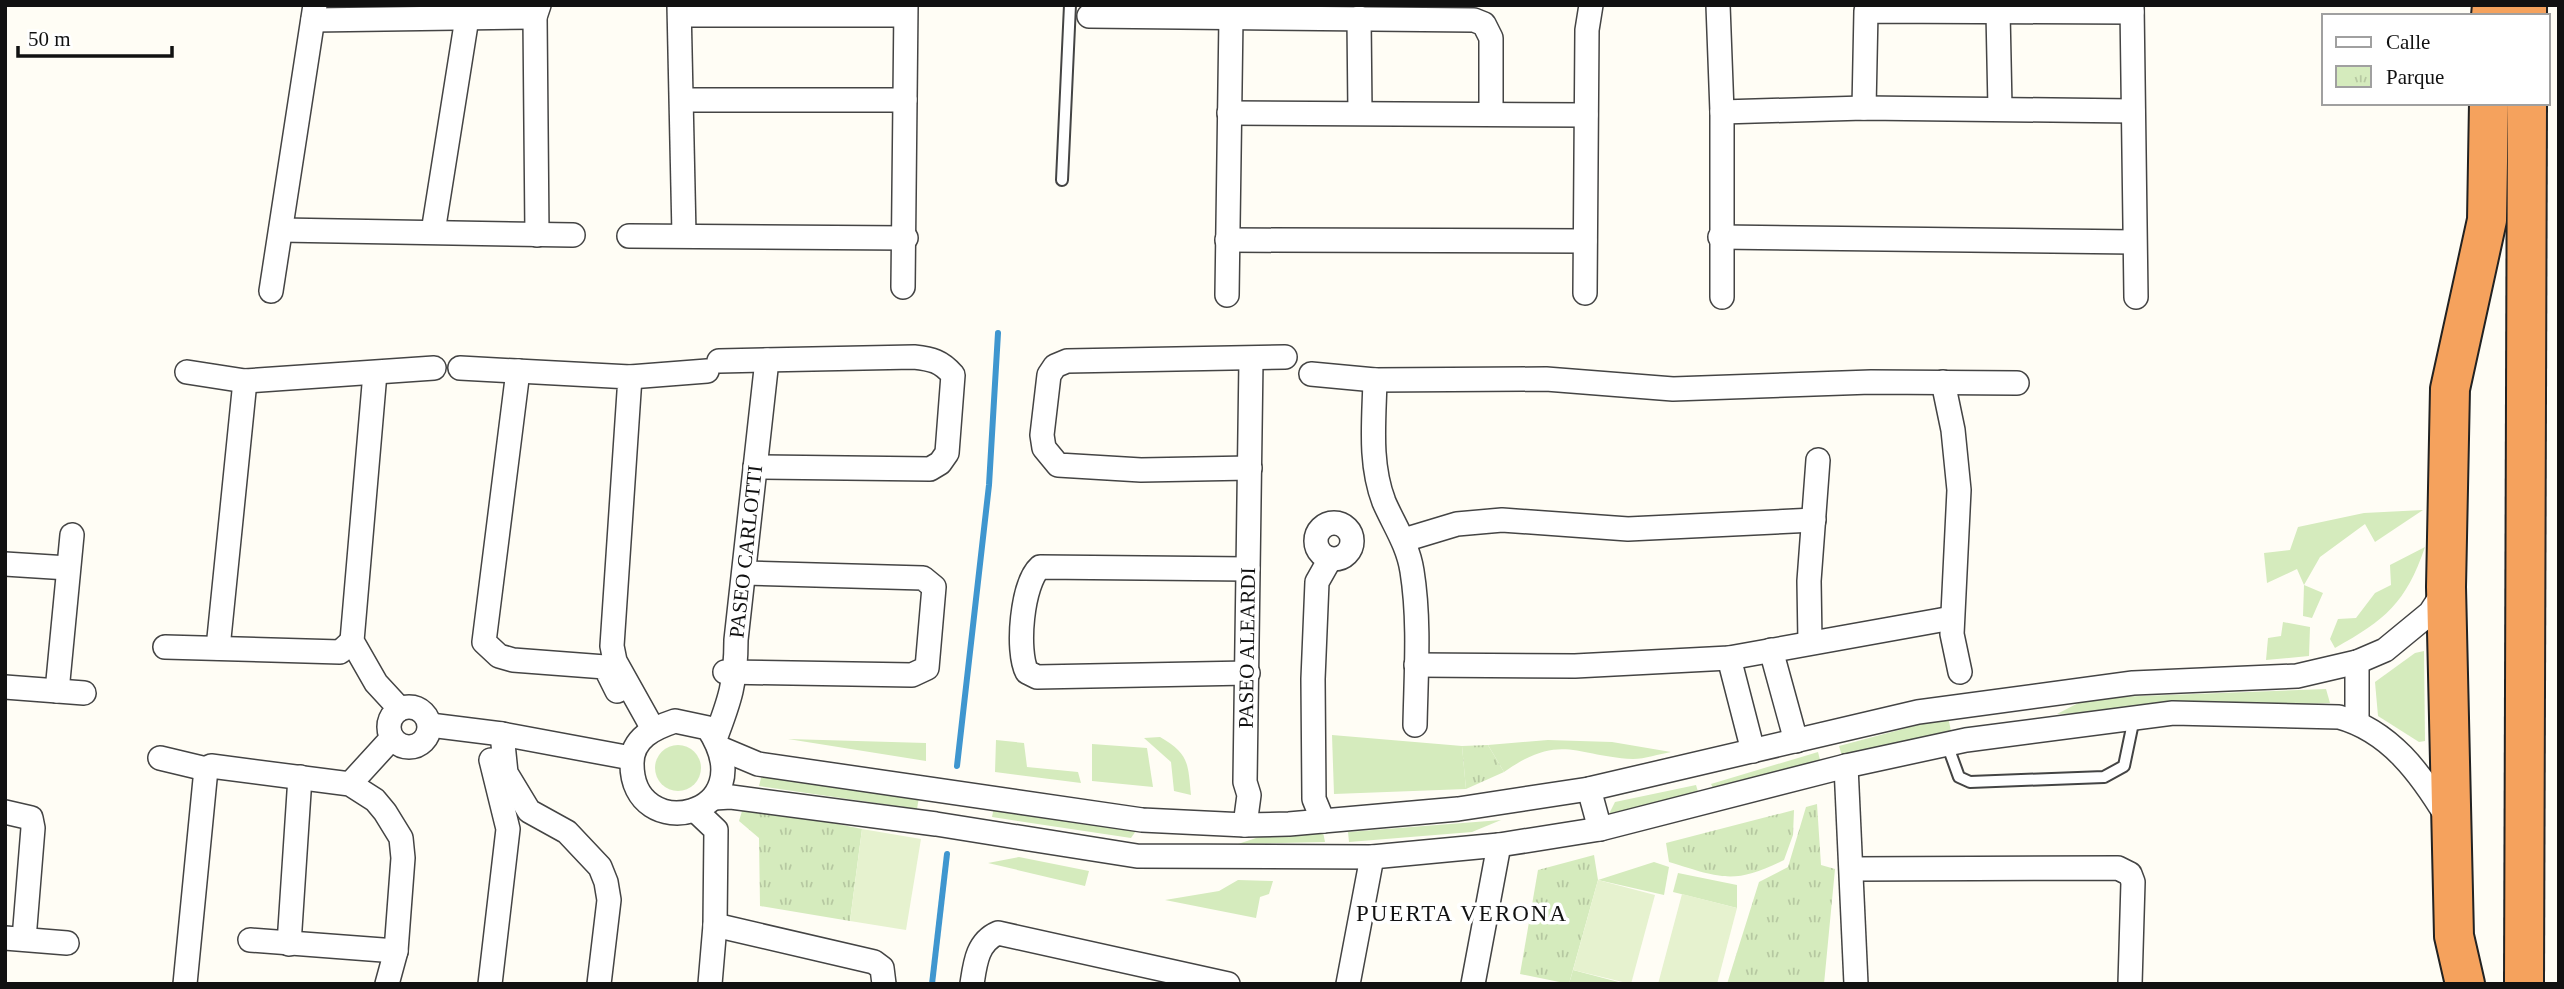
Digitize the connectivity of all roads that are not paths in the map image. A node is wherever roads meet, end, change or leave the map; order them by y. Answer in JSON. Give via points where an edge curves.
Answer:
{"nodes":[{"id":1,"x":1591,"y":5,"type":"edge"},
{"id":2,"x":1718,"y":5,"type":"edge"},
{"id":3,"x":2132,"y":9,"type":"edge"},
{"id":4,"x":679,"y":10,"type":"edge"},
{"id":5,"x":906,"y":10,"type":"edge"},
{"id":6,"x":537,"y":11,"type":"edge"},
{"id":7,"x":1079,"y":11,"type":"edge"},
{"id":8,"x":1998,"y":12,"type":"junction"},
{"id":9,"x":314,"y":13,"type":"edge"},
{"id":10,"x":1231,"y":17,"type":"junction"},
{"id":11,"x":467,"y":18,"type":"junction"},
{"id":12,"x":1359,"y":18,"type":"junction"},
{"id":13,"x":682,"y":100,"type":"junction"},
{"id":14,"x":905,"y":100,"type":"junction"},
{"id":15,"x":2489,"y":105,"type":"edge"},
{"id":16,"x":2527,"y":105,"type":"edge"},
{"id":17,"x":1864,"y":108,"type":"junction"},
{"id":18,"x":2000,"y":108,"type":"junction"},
{"id":19,"x":2133,"y":111,"type":"junction"},
{"id":20,"x":1722,"y":112,"type":"junction"},
{"id":21,"x":1229,"y":113,"type":"junction"},
{"id":22,"x":1360,"y":113,"type":"junction"},
{"id":23,"x":1491,"y":114,"type":"junction"},
{"id":24,"x":1586,"y":115,"type":"junction"},
{"id":25,"x":1062,"y":180,"type":"dead end"},
{"id":26,"x":281,"y":230,"type":"junction"},
{"id":27,"x":433,"y":232,"type":"junction"},
{"id":28,"x":573,"y":234,"type":"dead end"},
{"id":29,"x":537,"y":235,"type":"junction"},
{"id":30,"x":684,"y":235,"type":"junction"},
{"id":31,"x":629,"y":236,"type":"dead end"},
{"id":32,"x":1720,"y":237,"type":"junction"},
{"id":33,"x":906,"y":238,"type":"junction"},
{"id":34,"x":1227,"y":240,"type":"junction"},
{"id":35,"x":1585,"y":241,"type":"junction"},
{"id":36,"x":2134,"y":242,"type":"junction"},
{"id":37,"x":904,"y":288,"type":"dead end"},
{"id":38,"x":271,"y":291,"type":"dead end"},
{"id":39,"x":1585,"y":293,"type":"dead end"},
{"id":40,"x":1227,"y":295,"type":"dead end"},
{"id":41,"x":1722,"y":297,"type":"dead end"},
{"id":42,"x":2136,"y":297,"type":"dead end"},
{"id":43,"x":1285,"y":358,"type":"dead end"},
{"id":44,"x":767,"y":360,"type":"junction"},
{"id":45,"x":1243,"y":360,"type":"junction"},
{"id":46,"x":435,"y":368,"type":"dead end"},
{"id":47,"x":460,"y":368,"type":"dead end"},
{"id":48,"x":518,"y":371,"type":"junction"},
{"id":49,"x":187,"y":372,"type":"dead end"},
{"id":50,"x":375,"y":373,"type":"junction"},
{"id":51,"x":1311,"y":374,"type":"dead end"},
{"id":52,"x":630,"y":377,"type":"junction"},
{"id":53,"x":1375,"y":380,"type":"junction"},
{"id":54,"x":246,"y":381,"type":"junction"},
{"id":55,"x":1943,"y":382,"type":"junction"},
{"id":56,"x":2017,"y":383,"type":"dead end"},
{"id":57,"x":1818,"y":460,"type":"dead end"},
{"id":58,"x":755,"y":467,"type":"junction"},
{"id":59,"x":1244,"y":468,"type":"junction"},
{"id":60,"x":1814,"y":520,"type":"junction"},
{"id":61,"x":72,"y":535,"type":"dead end"},
{"id":62,"x":1404,"y":540,"type":"junction"},
{"id":63,"x":1330,"y":559,"type":"dead end"},
{"id":64,"x":5,"y":564,"type":"edge"},
{"id":65,"x":68,"y":568,"type":"junction"},
{"id":66,"x":1241,"y":569,"type":"junction"},
{"id":67,"x":744,"y":573,"type":"junction"},
{"id":68,"x":2446,"y":587,"type":"junction"},
{"id":69,"x":1952,"y":618,"type":"junction"},
{"id":70,"x":352,"y":641,"type":"junction"},
{"id":71,"x":1810,"y":642,"type":"junction"},
{"id":72,"x":165,"y":646,"type":"dead end"},
{"id":73,"x":218,"y":648,"type":"junction"},
{"id":74,"x":1771,"y":650,"type":"junction"},
{"id":75,"x":1729,"y":658,"type":"junction"},
{"id":76,"x":2357,"y":662,"type":"junction"},
{"id":77,"x":610,"y":664,"type":"junction"},
{"id":78,"x":1416,"y":665,"type":"junction"},
{"id":79,"x":1960,"y":672,"type":"dead end"},
{"id":80,"x":731,"y":673,"type":"junction"},
{"id":81,"x":1241,"y":673,"type":"junction"},
{"id":82,"x":5,"y":687,"type":"edge"},
{"id":83,"x":58,"y":691,"type":"junction"},
{"id":84,"x":84,"y":693,"type":"dead end"},
{"id":85,"x":1957,"y":706,"type":"junction"},
{"id":86,"x":400,"y":709,"type":"junction"},
{"id":87,"x":2134,"y":718,"type":"junction"},
{"id":88,"x":2357,"y":722,"type":"junction"},
{"id":89,"x":430,"y":725,"type":"junction"},
{"id":90,"x":1415,"y":725,"type":"dead end"},
{"id":91,"x":495,"y":733,"type":"junction"},
{"id":92,"x":714,"y":739,"type":"junction"},
{"id":93,"x":1796,"y":741,"type":"junction"},
{"id":94,"x":397,"y":742,"type":"junction"},
{"id":95,"x":642,"y":742,"type":"junction"},
{"id":96,"x":1956,"y":742,"type":"junction"},
{"id":97,"x":1753,"y":751,"type":"junction"},
{"id":98,"x":160,"y":758,"type":"dead end"},
{"id":99,"x":1846,"y":765,"type":"junction"},
{"id":100,"x":206,"y":769,"type":"junction"},
{"id":101,"x":300,"y":777,"type":"junction"},
{"id":102,"x":356,"y":788,"type":"junction"},
{"id":103,"x":1589,"y":789,"type":"junction"},
{"id":104,"x":705,"y":804,"type":"junction"},
{"id":105,"x":529,"y":811,"type":"junction"},
{"id":106,"x":5,"y":812,"type":"edge"},
{"id":107,"x":1142,"y":820,"type":"junction"},
{"id":108,"x":1323,"y":821,"type":"junction"},
{"id":109,"x":2450,"y":823,"type":"junction"},
{"id":110,"x":1238,"y":825,"type":"junction"},
{"id":111,"x":508,"y":829,"type":"junction"},
{"id":112,"x":1600,"y":829,"type":"junction"},
{"id":113,"x":1499,"y":845,"type":"junction"},
{"id":114,"x":1136,"y":856,"type":"junction"},
{"id":115,"x":1372,"y":857,"type":"junction"},
{"id":116,"x":1853,"y":869,"type":"junction"},
{"id":117,"x":715,"y":925,"type":"junction"},
{"id":118,"x":15,"y":939,"type":"edge"},
{"id":119,"x":250,"y":940,"type":"dead end"},
{"id":120,"x":67,"y":943,"type":"dead end"},
{"id":121,"x":289,"y":944,"type":"junction"},
{"id":122,"x":396,"y":951,"type":"junction"},
{"id":123,"x":185,"y":984,"type":"edge"},
{"id":124,"x":387,"y":984,"type":"edge"},
{"id":125,"x":490,"y":984,"type":"edge"},
{"id":126,"x":600,"y":984,"type":"edge"},
{"id":127,"x":710,"y":984,"type":"edge"},
{"id":128,"x":884,"y":984,"type":"edge"},
{"id":129,"x":972,"y":984,"type":"edge"},
{"id":130,"x":1228,"y":984,"type":"edge"},
{"id":131,"x":1348,"y":984,"type":"edge"},
{"id":132,"x":1473,"y":984,"type":"edge"},
{"id":133,"x":1856,"y":984,"type":"edge"},
{"id":134,"x":2130,"y":984,"type":"edge"},
{"id":135,"x":2465,"y":984,"type":"edge"},
{"id":136,"x":2524,"y":984,"type":"edge"}],
"edges":[{"from":1,"to":24,"type":"street"},
{"from":2,"to":20,"type":"street"},
{"from":3,"to":8,"type":"street"},
{"from":3,"to":19,"type":"street"},
{"from":4,"to":5,"type":"street"},
{"from":4,"to":13,"type":"street"},
{"from":5,"to":14,"type":"street"},
{"from":6,"to":11,"type":"street"},
{"from":6,"to":29,"type":"street"},
{"from":7,"to":10,"type":"street"},
{"from":7,"to":25,"type":"lane"},
{"from":8,"to":17,"type":"street","via":[[1866,11]]},
{"from":8,"to":18,"type":"street"},
{"from":9,"to":11,"type":"street"},
{"from":9,"to":26,"type":"street"},
{"from":10,"to":12,"type":"street"},
{"from":10,"to":21,"type":"street"},
{"from":11,"to":27,"type":"street"},
{"from":12,"to":22,"type":"street"},
{"from":12,"to":23,"type":"street","via":[[1463,18],[1484,24],[1491,38]]},
{"from":13,"to":14,"type":"street"},
{"from":13,"to":30,"type":"street"},
{"from":14,"to":33,"type":"street"},
{"from":15,"to":68,"type":"highway","via":[[2487,220],[2450,389]]},
{"from":16,"to":136,"type":"highway"},
{"from":17,"to":18,"type":"street"},
{"from":17,"to":20,"type":"street"},
{"from":18,"to":19,"type":"street"},
{"from":19,"to":36,"type":"street"},
{"from":20,"to":32,"type":"street"},
{"from":21,"to":22,"type":"street"},
{"from":21,"to":34,"type":"street"},
{"from":22,"to":23,"type":"street"},
{"from":23,"to":24,"type":"street"},
{"from":24,"to":35,"type":"street"},
{"from":26,"to":27,"type":"street"},
{"from":26,"to":38,"type":"street"},
{"from":27,"to":29,"type":"street"},
{"from":28,"to":29,"type":"street"},
{"from":30,"to":31,"type":"street"},
{"from":30,"to":33,"type":"street"},
{"from":32,"to":36,"type":"street"},
{"from":32,"to":41,"type":"street"},
{"from":33,"to":37,"type":"street"},
{"from":34,"to":35,"type":"street"},
{"from":34,"to":40,"type":"street"},
{"from":35,"to":39,"type":"street"},
{"from":36,"to":42,"type":"street"},
{"from":43,"to":45,"type":"street"},
{"from":44,"to":52,"type":"street"},
{"from":44,"to":58,"type":"street","name":"PASEO CARLOTTI"},
{"from":44,"to":58,"type":"street","via":[[933,359],[943,363],[953,374],[950,440],[940,463],[930,469]]},
{"from":45,"to":59,"type":"street","name":"PASEO ALEARDI"},
{"from":45,"to":59,"type":"street","via":[[1061,363],[1049,375],[1042,435],[1044,448],[1058,465],[1141,470]]},
{"from":46,"to":50,"type":"street"},
{"from":47,"to":48,"type":"street"},
{"from":48,"to":52,"type":"street"},
{"from":48,"to":77,"type":"street","via":[[484,642],[499,656],[513,660]]},
{"from":49,"to":54,"type":"street"},
{"from":50,"to":54,"type":"street"},
{"from":50,"to":70,"type":"street"},
{"from":51,"to":53,"type":"street"},
{"from":52,"to":77,"type":"street"},
{"from":53,"to":55,"type":"street","via":[[1546,379],[1673,389]]},
{"from":53,"to":62,"type":"street","via":[[1376,473],[1384,502]]},
{"from":54,"to":73,"type":"street"},
{"from":55,"to":56,"type":"street"},
{"from":55,"to":69,"type":"street","via":[[1959,490]]},
{"from":57,"to":60,"type":"street"},
{"from":58,"to":67,"type":"street","name":"PASEO CARLOTTI"},
{"from":59,"to":66,"type":"street","name":"PASEO ALEARDI"},
{"from":60,"to":62,"type":"street","via":[[1628,528],[1502,520],[1457,524]]},
{"from":60,"to":71,"type":"street"},
{"from":61,"to":65,"type":"street"},
{"from":62,"to":78,"type":"street","via":[[1412,570]]},
{"from":63,"to":108,"type":"street","via":[[1317,582],[1313,679],[1314,799]]},
{"from":64,"to":65,"type":"street"},
{"from":65,"to":83,"type":"street"},
{"from":66,"to":81,"type":"street","name":"PASEO ALEARDI"},
{"from":66,"to":81,"type":"street","via":[[1040,567],[1029,580],[1020,652],[1027,672],[1037,677]]},
{"from":67,"to":80,"type":"street","name":"PASEO CARLOTTI"},
{"from":67,"to":80,"type":"street","via":[[923,578],[934,587],[926,668],[921,673]]},
{"from":68,"to":76,"type":"street","via":[[2430,613],[2408,634]]},
{"from":68,"to":109,"type":"highway"},
{"from":69,"to":71,"type":"street"},
{"from":69,"to":79,"type":"street"},
{"from":70,"to":73,"type":"street","via":[[340,652]]},
{"from":70,"to":86,"type":"street","via":[[376,683]]},
{"from":71,"to":74,"type":"street"},
{"from":72,"to":73,"type":"street"},
{"from":74,"to":75,"type":"street"},
{"from":74,"to":93,"type":"street"},
{"from":75,"to":78,"type":"street","via":[[1575,666]]},
{"from":75,"to":97,"type":"street"},
{"from":76,"to":85,"type":"street","via":[[2297,676],[2133,683]]},
{"from":76,"to":88,"type":"street"},
{"from":77,"to":95,"type":"street"},
{"from":78,"to":90,"type":"street"},
{"from":80,"to":92,"type":"street","via":[[733,692]]},
{"from":81,"to":110,"type":"street","name":"PASEO ALEARDI","via":[[1249,795]]},
{"from":82,"to":83,"type":"street"},
{"from":83,"to":84,"type":"street"},
{"from":85,"to":93,"type":"street"},
{"from":85,"to":96,"type":"street"},
{"from":86,"to":89,"type":"street","via":[[419,709]]},
{"from":86,"to":94,"type":"street","via":[[391,718]]},
{"from":87,"to":88,"type":"street","via":[[2187,714],[2339,717]]},
{"from":87,"to":96,"type":"street"},
{"from":87,"to":96,"type":"lane","via":[[2124,766],[2104,777],[1970,782],[1959,777]]},
{"from":88,"to":109,"type":"street","via":[[2409,761]]},
{"from":89,"to":91,"type":"street"},
{"from":89,"to":94,"type":"street","via":[[422,744]]},
{"from":91,"to":95,"type":"street"},
{"from":91,"to":105,"type":"street","via":[[506,773]]},
{"from":91,"to":111,"type":"street","via":[[492,771]]},
{"from":92,"to":95,"type":"street","via":[[674,721]]},
{"from":92,"to":104,"type":"street","via":[[723,774]]},
{"from":92,"to":107,"type":"street","via":[[758,764]]},
{"from":93,"to":97,"type":"street"},
{"from":94,"to":102,"type":"street"},
{"from":95,"to":104,"type":"street","via":[[632,779],[641,797],[676,815]]},
{"from":96,"to":99,"type":"street"},
{"from":97,"to":103,"type":"street"},
{"from":98,"to":100,"type":"street"},
{"from":99,"to":112,"type":"street"},
{"from":99,"to":116,"type":"street"},
{"from":100,"to":101,"type":"street"},
{"from":100,"to":123,"type":"street"},
{"from":101,"to":102,"type":"street"},
{"from":101,"to":121,"type":"street"},
{"from":102,"to":122,"type":"street","via":[[385,812],[401,838]]},
{"from":103,"to":108,"type":"street"},
{"from":103,"to":112,"type":"street"},
{"from":104,"to":114,"type":"street","via":[[731,797]]},
{"from":104,"to":117,"type":"street","via":[[716,830]]},
{"from":105,"to":111,"type":"street"},
{"from":105,"to":126,"type":"street","via":[[567,832],[600,867],[609,900]]},
{"from":106,"to":118,"type":"street","via":[[31,818],[33,828]]},
{"from":107,"to":110,"type":"street"},
{"from":107,"to":114,"type":"street"},
{"from":108,"to":110,"type":"street"},
{"from":109,"to":135,"type":"highway","via":[[2454,936]]},
{"from":111,"to":125,"type":"street"},
{"from":112,"to":113,"type":"street"},
{"from":113,"to":115,"type":"street"},
{"from":113,"to":132,"type":"street"},
{"from":114,"to":115,"type":"street"},
{"from":115,"to":131,"type":"street"},
{"from":116,"to":133,"type":"street"},
{"from":116,"to":134,"type":"street","via":[[2118,868],[2130,874],[2133,882]]},
{"from":117,"to":127,"type":"street"},
{"from":117,"to":128,"type":"street","via":[[874,962],[881,968]]},
{"from":118,"to":120,"type":"street"},
{"from":119,"to":121,"type":"street"},
{"from":121,"to":122,"type":"street"},
{"from":122,"to":124,"type":"street"},
{"from":129,"to":130,"type":"street","via":[[980,949],[998,933]]}]}
